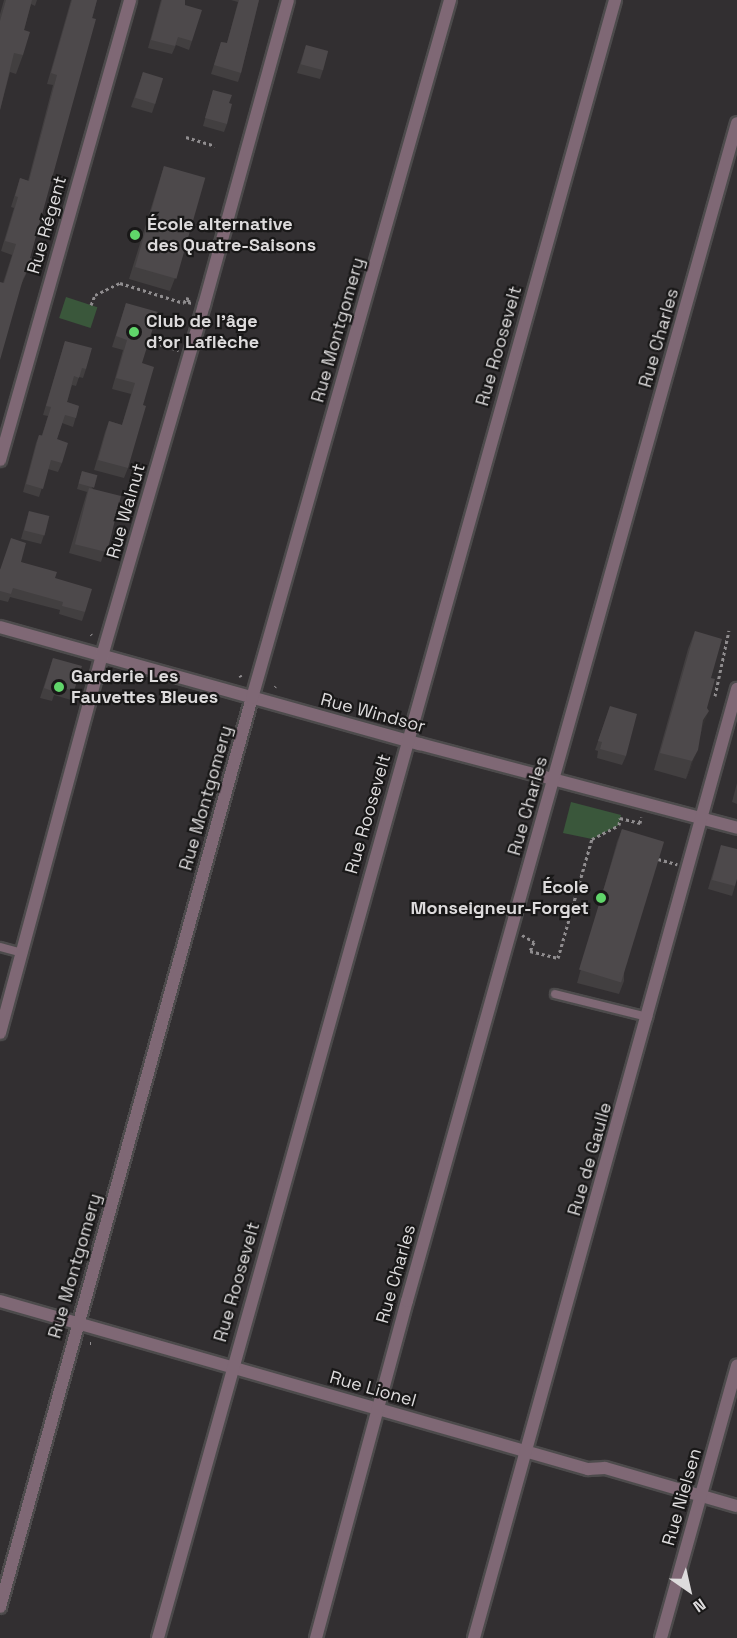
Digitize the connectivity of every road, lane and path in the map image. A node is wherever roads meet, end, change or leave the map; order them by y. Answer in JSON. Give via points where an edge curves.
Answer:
{"nodes":[{"id":1,"x":130,"y":0,"type":"edge"},
{"id":2,"x":288,"y":0,"type":"edge"},
{"id":3,"x":450,"y":0,"type":"edge"},
{"id":4,"x":615,"y":0,"type":"edge"},
{"id":5,"x":737,"y":123,"type":"edge"},
{"id":6,"x":186,"y":137,"type":"dead end"},
{"id":7,"x":214,"y":146,"type":"dead end"},
{"id":8,"x":91,"y":305,"type":"dead end"},
{"id":9,"x":204,"y":305,"type":"junction"},
{"id":10,"x":149,"y":341,"type":"edge"},
{"id":11,"x":190,"y":353,"type":"junction"},
{"id":12,"x":0,"y":460,"type":"edge"},
{"id":13,"x":0,"y":627,"type":"edge"},
{"id":14,"x":729,"y":630,"type":"dead end"},
{"id":15,"x":102,"y":656,"type":"junction"},
{"id":16,"x":737,"y":689,"type":"edge"},
{"id":17,"x":715,"y":696,"type":"edge"},
{"id":18,"x":252,"y":698,"type":"junction"},
{"id":19,"x":407,"y":741,"type":"junction"},
{"id":20,"x":555,"y":778,"type":"junction"},
{"id":21,"x":642,"y":818,"type":"dead end"},
{"id":22,"x":702,"y":819,"type":"junction"},
{"id":23,"x":737,"y":828,"type":"edge"},
{"id":24,"x":513,"y":929,"type":"junction"},
{"id":25,"x":0,"y":947,"type":"edge"},
{"id":26,"x":23,"y":953,"type":"junction"},
{"id":27,"x":555,"y":994,"type":"dead end"},
{"id":28,"x":648,"y":1017,"type":"junction"},
{"id":29,"x":0,"y":1033,"type":"edge"},
{"id":30,"x":0,"y":1301,"type":"edge"},
{"id":31,"x":78,"y":1323,"type":"junction"},
{"id":32,"x":737,"y":1365,"type":"edge"},
{"id":33,"x":232,"y":1367,"type":"junction"},
{"id":34,"x":378,"y":1409,"type":"junction"},
{"id":35,"x":525,"y":1450,"type":"junction"},
{"id":36,"x":700,"y":1496,"type":"junction"},
{"id":37,"x":737,"y":1506,"type":"edge"},
{"id":38,"x":0,"y":1607,"type":"edge"},
{"id":39,"x":158,"y":1638,"type":"edge"},
{"id":40,"x":316,"y":1638,"type":"edge"},
{"id":41,"x":474,"y":1638,"type":"edge"},
{"id":42,"x":661,"y":1638,"type":"edge"}],
"edges":[{"from":1,"to":12,"type":"street","name":"Rue Régent"},
{"from":2,"to":9,"type":"street","name":"Rue Walnut"},
{"from":3,"to":18,"type":"street","name":"Rue Montgomery"},
{"from":4,"to":19,"type":"street","name":"Rue Roosevelt"},
{"from":5,"to":20,"type":"street","name":"Rue Charles"},
{"from":6,"to":7,"type":"path"},
{"from":8,"to":9,"type":"path","via":[[95,295],[120,283],[184,303],[186,298],[188,302]]},
{"from":9,"to":11,"type":"street","name":"Rue Walnut"},
{"from":10,"to":11,"type":"path"},
{"from":11,"to":15,"type":"street","name":"Rue Walnut"},
{"from":13,"to":15,"type":"street","name":"Rue Windsor"},
{"from":14,"to":17,"type":"path"},
{"from":15,"to":18,"type":"street","name":"Rue Windsor"},
{"from":15,"to":26,"type":"street","name":"Rue Walnut"},
{"from":16,"to":22,"type":"street","name":"Rue de Gaulle"},
{"from":18,"to":19,"type":"street","name":"Rue Windsor"},
{"from":18,"to":31,"type":"street","name":"Rue Montgomery"},
{"from":19,"to":20,"type":"street","name":"Rue Windsor"},
{"from":19,"to":33,"type":"street","name":"Rue Roosevelt"},
{"from":20,"to":22,"type":"street","name":"Rue Windsor"},
{"from":20,"to":24,"type":"street","name":"Rue Charles"},
{"from":21,"to":24,"type":"path","via":[[640,823],[620,818],[619,825],[592,839],[558,958],[531,951],[534,942]]},
{"from":22,"to":23,"type":"street","name":"Rue Windsor"},
{"from":22,"to":28,"type":"street","name":"Rue de Gaulle"},
{"from":24,"to":34,"type":"street","name":"Rue Charles"},
{"from":25,"to":26,"type":"lane"},
{"from":26,"to":29,"type":"street","name":"Rue Walnut"},
{"from":27,"to":28,"type":"lane"},
{"from":28,"to":35,"type":"street","name":"Rue de Gaulle"},
{"from":30,"to":31,"type":"street","name":"Rue Lionel"},
{"from":31,"to":33,"type":"street","name":"Rue Lionel"},
{"from":31,"to":38,"type":"street","name":"Rue Montgomery"},
{"from":32,"to":36,"type":"street","name":"Rue Nielsen"},
{"from":33,"to":34,"type":"street","name":"Rue Lionel"},
{"from":33,"to":39,"type":"street","name":"Rue Roosevelt"},
{"from":34,"to":35,"type":"street","name":"Rue Lionel"},
{"from":34,"to":40,"type":"street","name":"Rue Charles"},
{"from":35,"to":36,"type":"street","name":"Rue Lionel"},
{"from":35,"to":41,"type":"street","name":"Rue de Gaulle"},
{"from":36,"to":37,"type":"street","name":"Rue Lionel"},
{"from":36,"to":42,"type":"street","name":"Rue Nielsen"}]}
